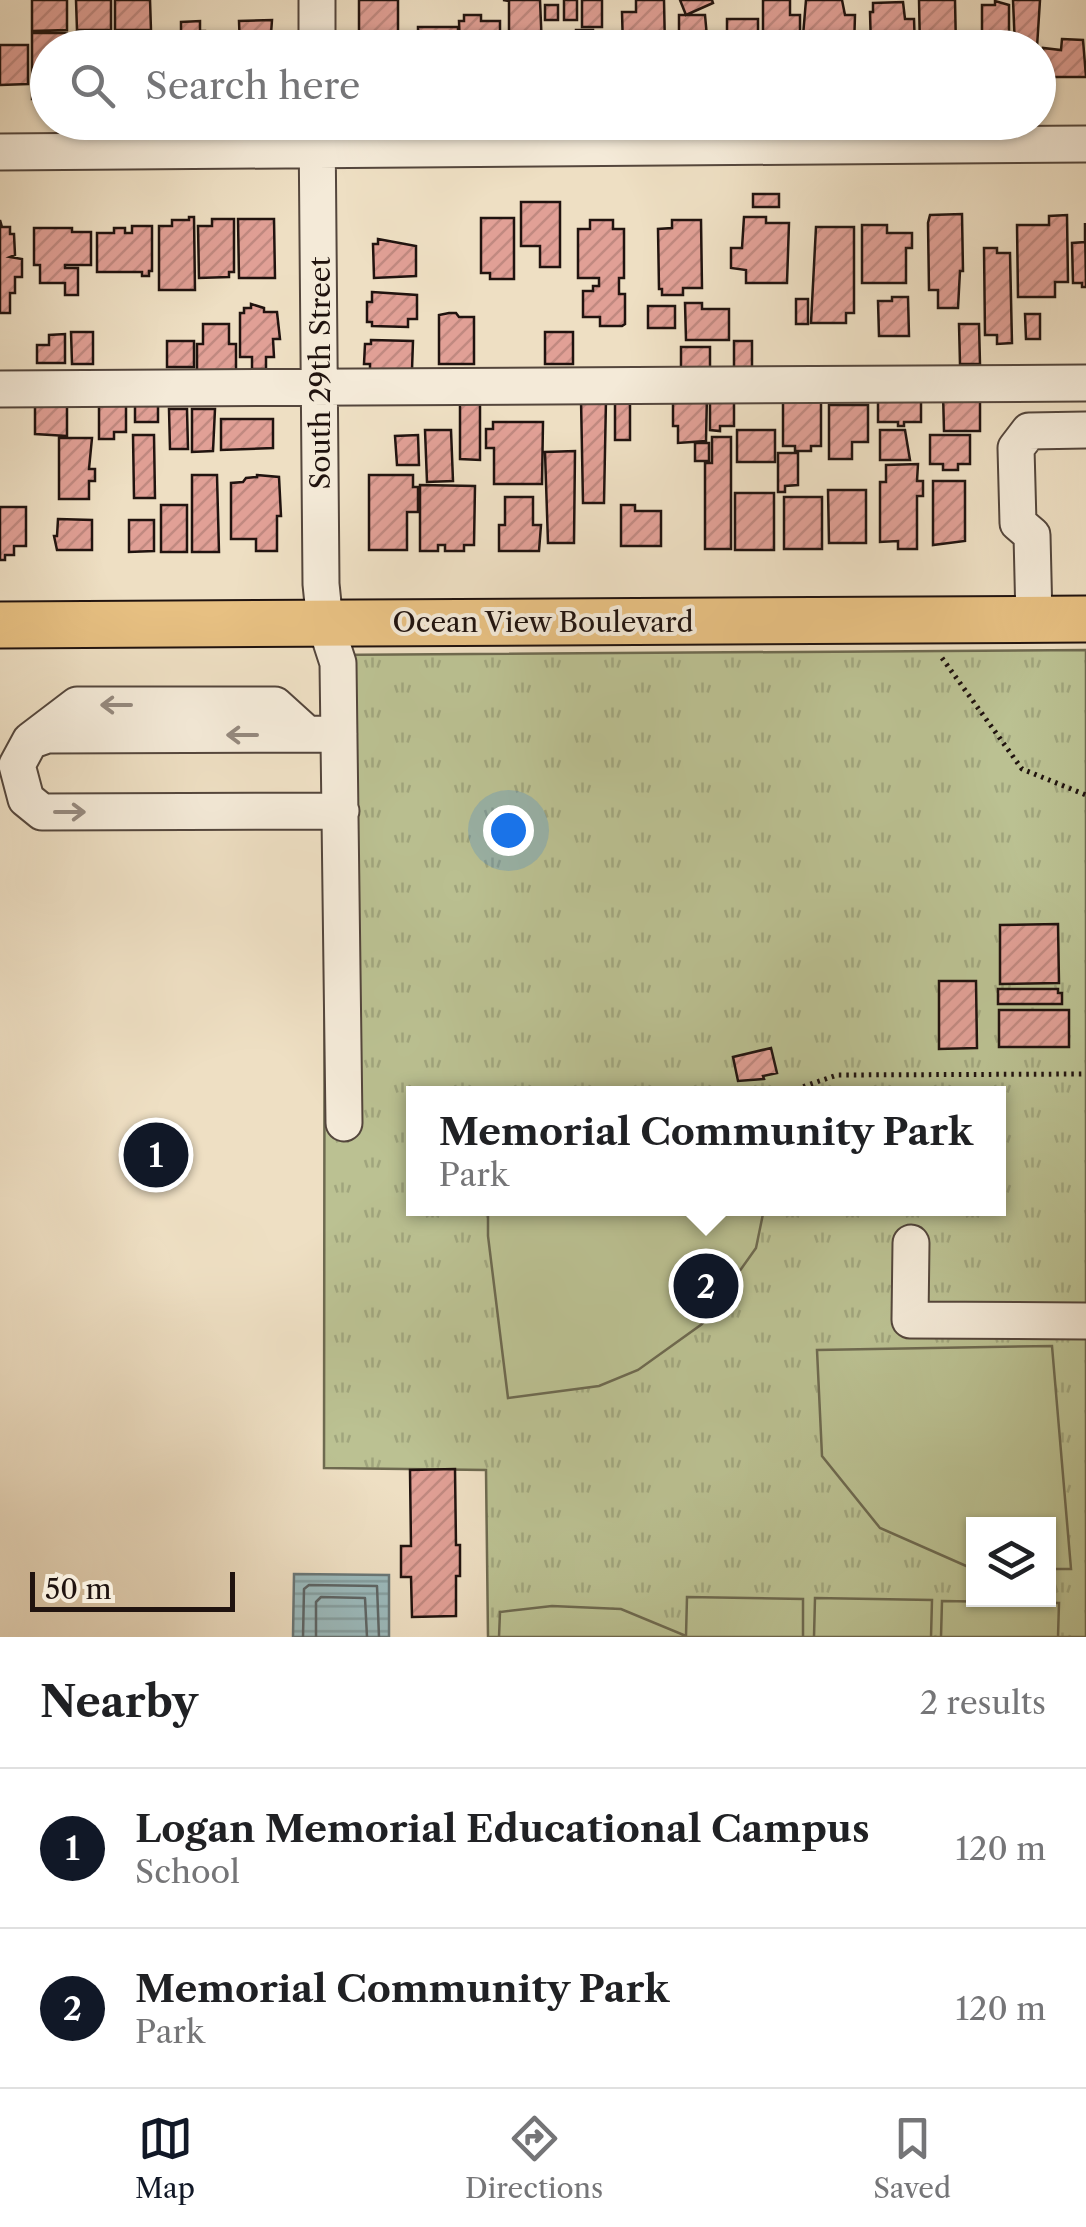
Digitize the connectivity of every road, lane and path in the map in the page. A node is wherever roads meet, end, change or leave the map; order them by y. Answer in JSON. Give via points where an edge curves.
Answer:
{"nodes":[{"id":1,"x":317,"y":0,"type":"edge"},
{"id":2,"x":317,"y":30,"type":"edge"},
{"id":3,"x":238,"y":140,"type":"edge"},
{"id":4,"x":318,"y":140,"type":"edge"},
{"id":5,"x":702,"y":140,"type":"edge"},
{"id":6,"x":1086,"y":144,"type":"edge"},
{"id":7,"x":0,"y":152,"type":"edge"},
{"id":8,"x":1086,"y":383,"type":"edge"},
{"id":9,"x":320,"y":387,"type":"junction"},
{"id":10,"x":0,"y":389,"type":"edge"},
{"id":11,"x":1086,"y":430,"type":"edge"},
{"id":12,"x":1034,"y":619,"type":"junction"},
{"id":13,"x":1086,"y":619,"type":"edge"},
{"id":14,"x":325,"y":623,"type":"junction"},
{"id":15,"x":0,"y":625,"type":"edge"},
{"id":16,"x":942,"y":658,"type":"dead end"},
{"id":17,"x":323,"y":734,"type":"junction"},
{"id":18,"x":1086,"y":795,"type":"edge"},
{"id":19,"x":341,"y":811,"type":"junction"},
{"id":20,"x":1086,"y":1074,"type":"edge"},
{"id":21,"x":805,"y":1086,"type":"edge"},
{"id":22,"x":344,"y":1122,"type":"dead end"},
{"id":23,"x":911,"y":1243,"type":"dead end"},
{"id":24,"x":1086,"y":1321,"type":"edge"}],
"edges":[{"from":1,"to":2,"type":"street"},
{"from":3,"to":7,"type":"street"},
{"from":4,"to":9,"type":"street","name":"South 29th Street"},
{"from":5,"to":6,"type":"street"},
{"from":8,"to":9,"type":"street"},
{"from":9,"to":10,"type":"street"},
{"from":9,"to":14,"type":"street","name":"South 29th Street"},
{"from":11,"to":12,"type":"street","via":[[1029,431],[1016,448],[1018,523],[1032,535],[1034,550]]},
{"from":12,"to":13,"type":"main road","name":"Ocean View Boulevard"},
{"from":12,"to":14,"type":"main road","name":"Ocean View Boulevard"},
{"from":14,"to":15,"type":"main road","name":"Ocean View Boulevard"},
{"from":14,"to":17,"type":"street","name":"South 29th Street","via":[[338,663]]},
{"from":16,"to":18,"type":"path","via":[[1022,770]]},
{"from":17,"to":19,"type":"street","name":"South 29th Street"},
{"from":17,"to":19,"type":"street","one_way":true,"via":[[47,735],[30,741],[18,765],[20,784],[26,800],[42,812]]},
{"from":19,"to":22,"type":"street","name":"South 29th Street"},
{"from":20,"to":21,"type":"path","via":[[837,1075]]},
{"from":23,"to":24,"type":"street","via":[[910,1320]]}]}
